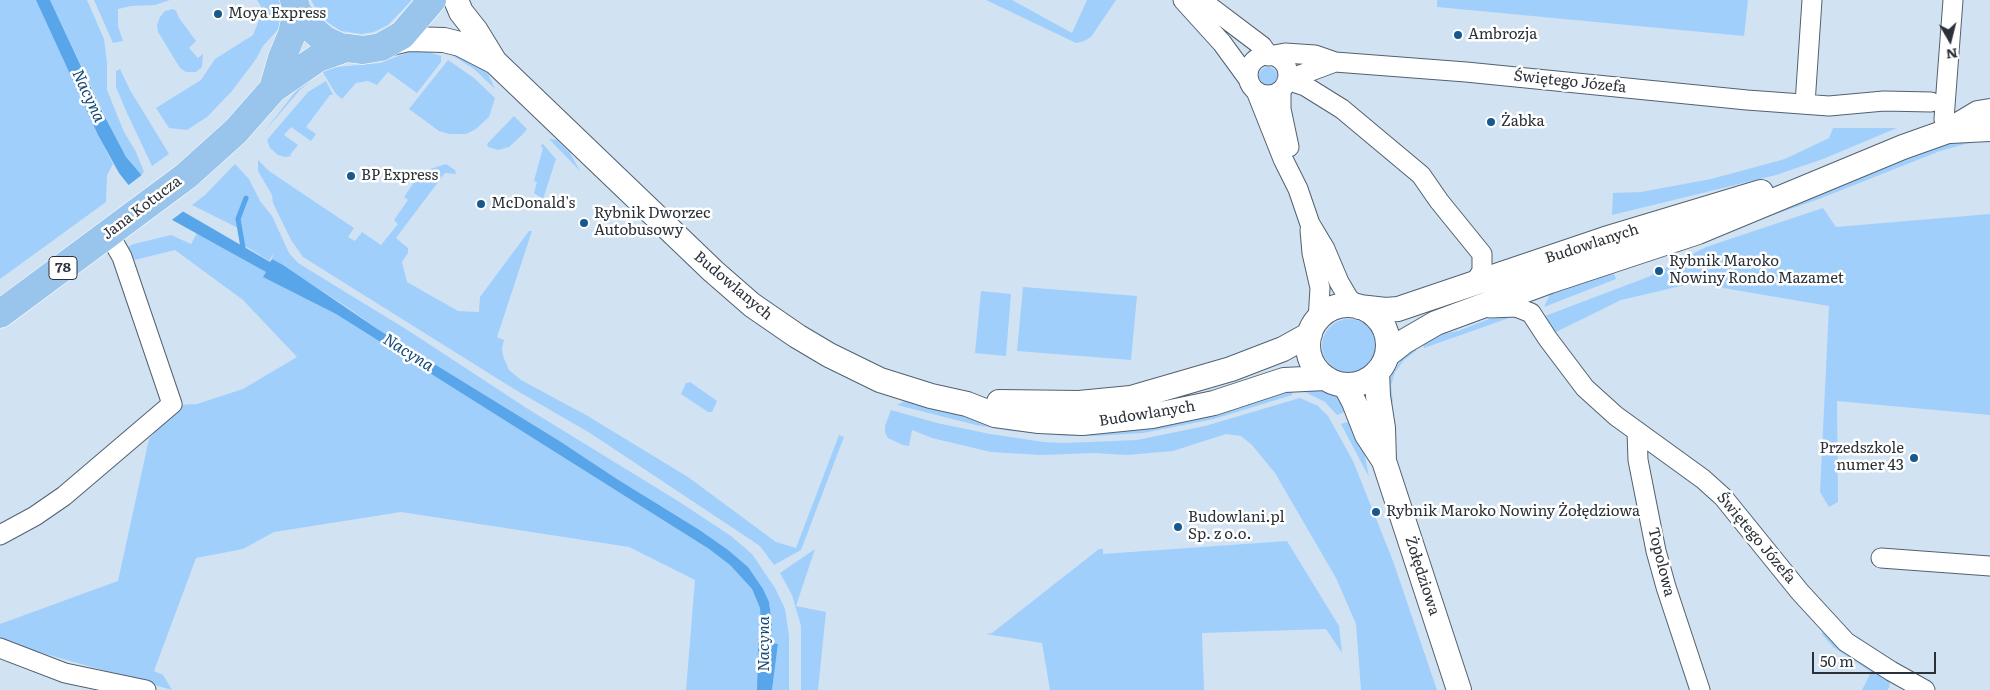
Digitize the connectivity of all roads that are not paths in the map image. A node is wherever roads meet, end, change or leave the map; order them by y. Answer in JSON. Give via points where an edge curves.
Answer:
{"nodes":[{"id":1,"x":432,"y":0,"type":"edge"},
{"id":2,"x":456,"y":0,"type":"edge"},
{"id":3,"x":1183,"y":0,"type":"edge"},
{"id":4,"x":1812,"y":0,"type":"edge"},
{"id":5,"x":1953,"y":0,"type":"edge"},
{"id":6,"x":296,"y":5,"type":"edge"},
{"id":7,"x":1204,"y":5,"type":"edge"},
{"id":8,"x":387,"y":44,"type":"junction"},
{"id":9,"x":346,"y":48,"type":"junction"},
{"id":10,"x":1269,"y":56,"type":"junction"},
{"id":11,"x":495,"y":62,"type":"junction"},
{"id":12,"x":1335,"y":62,"type":"junction"},
{"id":13,"x":1284,"y":85,"type":"junction"},
{"id":14,"x":1253,"y":86,"type":"junction"},
{"id":15,"x":273,"y":89,"type":"junction"},
{"id":16,"x":1931,"y":102,"type":"dead end"},
{"id":17,"x":1805,"y":104,"type":"junction"},
{"id":18,"x":1990,"y":111,"type":"edge"},
{"id":19,"x":1990,"y":129,"type":"edge"},
{"id":20,"x":1948,"y":131,"type":"junction"},
{"id":21,"x":1826,"y":179,"type":"junction"},
{"id":22,"x":1298,"y":189,"type":"junction"},
{"id":23,"x":1310,"y":224,"type":"junction"},
{"id":24,"x":117,"y":227,"type":"junction"},
{"id":25,"x":1475,"y":282,"type":"junction"},
{"id":26,"x":1542,"y":284,"type":"junction"},
{"id":27,"x":1359,"y":307,"type":"junction"},
{"id":28,"x":1471,"y":310,"type":"junction"},
{"id":29,"x":1532,"y":313,"type":"junction"},
{"id":30,"x":0,"y":314,"type":"edge"},
{"id":31,"x":1314,"y":327,"type":"junction"},
{"id":32,"x":1382,"y":364,"type":"junction"},
{"id":33,"x":1335,"y":381,"type":"junction"},
{"id":34,"x":967,"y":404,"type":"junction"},
{"id":35,"x":1637,"y":431,"type":"junction"},
{"id":36,"x":1384,"y":461,"type":"junction"},
{"id":37,"x":0,"y":535,"type":"edge"},
{"id":38,"x":1881,"y":558,"type":"dead end"},
{"id":39,"x":1990,"y":566,"type":"edge"},
{"id":40,"x":0,"y":648,"type":"edge"},
{"id":41,"x":1898,"y":683,"type":"edge"},
{"id":42,"x":146,"y":690,"type":"edge"},
{"id":43,"x":1459,"y":690,"type":"edge"},
{"id":44,"x":1700,"y":690,"type":"edge"},
{"id":45,"x":1925,"y":690,"type":"edge"}],
"edges":[{"from":1,"to":8,"type":"main road","number":"78","via":[[405,32]]},
{"from":2,"to":11,"type":"street","name":"Budowlanych"},
{"from":3,"to":7,"type":"street"},
{"from":4,"to":17,"type":"street"},
{"from":5,"to":20,"type":"street","via":[[1944,119]]},
{"from":6,"to":9,"type":"main road","number":"78","via":[[306,24],[316,34],[335,46]]},
{"from":6,"to":15,"type":"main road","name":"Jana Kotucza","number":"78","via":[[292,34]]},
{"from":7,"to":10,"type":"street","via":[[1262,46]]},
{"from":7,"to":14,"type":"street","via":[[1222,43]]},
{"from":8,"to":9,"type":"main road","number":"78","via":[[363,50]]},
{"from":8,"to":11,"type":"street","name":"Budowlanych","via":[[408,39],[457,42]]},
{"from":9,"to":15,"type":"main road","name":"Jana Kotucza","number":"78","via":[[318,58]]},
{"from":10,"to":12,"type":"street","name":"Świętego Józefa","via":[[1284,53]]},
{"from":10,"to":13,"type":"street","via":[[1279,59],[1288,71]]},
{"from":10,"to":14,"type":"street","via":[[1262,56],[1249,70]]},
{"from":11,"to":34,"type":"street","name":"Budowlanych","via":[[692,252],[752,305],[814,346],[880,380]]},
{"from":12,"to":13,"type":"street","name":"Świętego Józefa"},
{"from":12,"to":17,"type":"street","name":"Świętego Józefa"},
{"from":13,"to":14,"type":"street","via":[[1269,95]]},
{"from":13,"to":22,"type":"street","via":[[1280,100]]},
{"from":13,"to":25,"type":"street","via":[[1305,86],[1342,109],[1421,175],[1482,254],[1482,271]]},
{"from":14,"to":22,"type":"street"},
{"from":15,"to":24,"type":"main road","name":"Jana Kotucza","number":"78","via":[[236,131],[186,176]]},
{"from":16,"to":17,"type":"street","name":"Świętego Józefa"},
{"from":18,"to":20,"type":"street","name":"Budowlanych"},
{"from":19,"to":20,"type":"street","name":"Budowlanych"},
{"from":20,"to":21,"type":"street","name":"Budowlanych"},
{"from":21,"to":25,"type":"street","name":"Budowlanych","via":[[1769,189]]},
{"from":21,"to":26,"type":"street","name":"Budowlanych","via":[[1698,232]]},
{"from":22,"to":23,"type":"street"},
{"from":23,"to":27,"type":"street","via":[[1349,299]]},
{"from":23,"to":31,"type":"street","via":[[1312,253],[1320,288]]},
{"from":24,"to":30,"type":"main road","name":"Jana Kotucza","number":"78"},
{"from":24,"to":37,"type":"street","via":[[122,257],[172,404],[64,496],[36,516]]},
{"from":25,"to":27,"type":"street","name":"Budowlanych","via":[[1398,309]]},
{"from":26,"to":28,"type":"street","name":"Budowlanych"},
{"from":26,"to":29,"type":"street"},
{"from":27,"to":31,"type":"street","via":[[1348,306],[1327,312]]},
{"from":27,"to":32,"type":"street","via":[[1373,314],[1383,325],[1388,340]]},
{"from":28,"to":29,"type":"street","via":[[1516,307]]},
{"from":28,"to":32,"type":"street","name":"Budowlanych","via":[[1421,331]]},
{"from":29,"to":35,"type":"street","name":"Świętego Józefa","via":[[1585,388]]},
{"from":31,"to":33,"type":"street","via":[[1309,350],[1312,361],[1318,371]]},
{"from":31,"to":34,"type":"street","name":"Budowlanych","via":[[1283,348],[1231,369],[1131,398],[1079,403]]},
{"from":32,"to":33,"type":"street","via":[[1362,382]]},
{"from":32,"to":36,"type":"street","name":"Żołędziowa","via":[[1378,396]]},
{"from":33,"to":34,"type":"street","name":"Budowlanych","via":[[1284,380],[1206,405],[1134,419],[1090,423],[1051,423],[995,415]]},
{"from":33,"to":36,"type":"street","name":"Żołędziowa","via":[[1354,402],[1367,435]]},
{"from":35,"to":41,"type":"street","name":"Świętego Józefa","via":[[1723,497],[1800,592],[1846,642]]},
{"from":35,"to":44,"type":"street","name":"Topolowa","via":[[1638,460],[1660,567]]},
{"from":36,"to":43,"type":"street","name":"Żołędziowa"},
{"from":38,"to":39,"type":"street"},
{"from":40,"to":42,"type":"street","via":[[65,673]]},
{"from":41,"to":45,"type":"street","name":"Świętego Józefa"}]}
